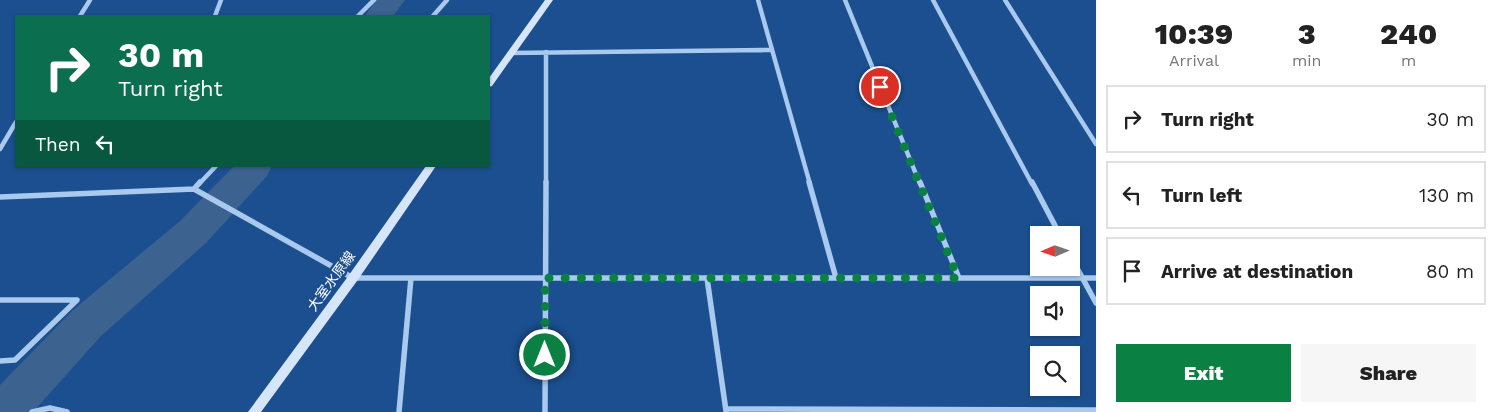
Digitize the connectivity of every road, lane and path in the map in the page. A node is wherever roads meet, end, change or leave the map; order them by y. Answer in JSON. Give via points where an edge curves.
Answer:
{"nodes":[{"id":1,"x":90,"y":0,"type":"edge"},
{"id":2,"x":221,"y":0,"type":"edge"},
{"id":3,"x":374,"y":0,"type":"edge"},
{"id":4,"x":447,"y":0,"type":"edge"},
{"id":5,"x":549,"y":0,"type":"edge"},
{"id":6,"x":758,"y":0,"type":"edge"},
{"id":7,"x":845,"y":0,"type":"edge"},
{"id":8,"x":934,"y":0,"type":"edge"},
{"id":9,"x":1005,"y":0,"type":"edge"},
{"id":10,"x":81,"y":15,"type":"edge"},
{"id":11,"x":215,"y":15,"type":"edge"},
{"id":12,"x":359,"y":15,"type":"edge"},
{"id":13,"x":434,"y":15,"type":"edge"},
{"id":14,"x":772,"y":50,"type":"junction"},
{"id":15,"x":511,"y":52,"type":"junction"},
{"id":16,"x":546,"y":52,"type":"junction"},
{"id":17,"x":490,"y":80,"type":"edge"},
{"id":18,"x":15,"y":124,"type":"edge"},
{"id":19,"x":1096,"y":144,"type":"edge"},
{"id":20,"x":0,"y":148,"type":"edge"},
{"id":21,"x":215,"y":167,"type":"edge"},
{"id":22,"x":430,"y":167,"type":"edge"},
{"id":23,"x":194,"y":189,"type":"junction"},
{"id":24,"x":0,"y":197,"type":"edge"},
{"id":25,"x":1055,"y":226,"type":"edge"},
{"id":26,"x":1080,"y":274,"type":"edge"},
{"id":27,"x":353,"y":278,"type":"junction"},
{"id":28,"x":412,"y":278,"type":"junction"},
{"id":29,"x":545,"y":278,"type":"junction"},
{"id":30,"x":706,"y":278,"type":"junction"},
{"id":31,"x":836,"y":278,"type":"junction"},
{"id":32,"x":958,"y":278,"type":"junction"},
{"id":33,"x":1082,"y":278,"type":"junction"},
{"id":34,"x":1096,"y":278,"type":"edge"},
{"id":35,"x":0,"y":300,"type":"edge"},
{"id":36,"x":1096,"y":303,"type":"edge"},
{"id":37,"x":0,"y":360,"type":"edge"},
{"id":38,"x":726,"y":410,"type":"edge"},
{"id":39,"x":1096,"y":410,"type":"edge"},
{"id":40,"x":32,"y":412,"type":"edge"},
{"id":41,"x":67,"y":412,"type":"edge"},
{"id":42,"x":254,"y":412,"type":"edge"},
{"id":43,"x":399,"y":412,"type":"edge"},
{"id":44,"x":545,"y":412,"type":"edge"}],
"edges":[{"from":1,"to":10,"type":"street"},
{"from":2,"to":11,"type":"street"},
{"from":3,"to":12,"type":"street"},
{"from":4,"to":13,"type":"street"},
{"from":5,"to":15,"type":"main road"},
{"from":6,"to":14,"type":"street"},
{"from":7,"to":32,"type":"street"},
{"from":8,"to":25,"type":"street"},
{"from":9,"to":19,"type":"street"},
{"from":14,"to":16,"type":"street"},
{"from":14,"to":31,"type":"street"},
{"from":15,"to":16,"type":"street"},
{"from":15,"to":17,"type":"main road"},
{"from":16,"to":29,"type":"street"},
{"from":18,"to":20,"type":"street"},
{"from":21,"to":23,"type":"street"},
{"from":22,"to":27,"type":"main road","name":"大室水原線"},
{"from":23,"to":24,"type":"street"},
{"from":23,"to":27,"type":"street"},
{"from":26,"to":33,"type":"street"},
{"from":27,"to":28,"type":"street"},
{"from":27,"to":42,"type":"main road","name":"大室水原線"},
{"from":28,"to":29,"type":"street"},
{"from":28,"to":43,"type":"street"},
{"from":29,"to":30,"type":"street"},
{"from":29,"to":44,"type":"street"},
{"from":30,"to":31,"type":"street"},
{"from":30,"to":38,"type":"street"},
{"from":31,"to":32,"type":"street"},
{"from":32,"to":33,"type":"street"},
{"from":33,"to":34,"type":"street"},
{"from":33,"to":36,"type":"street"},
{"from":35,"to":37,"type":"street","via":[[77,300],[15,360]]},
{"from":38,"to":39,"type":"street"},
{"from":40,"to":41,"type":"street","via":[[57,408]]}]}
